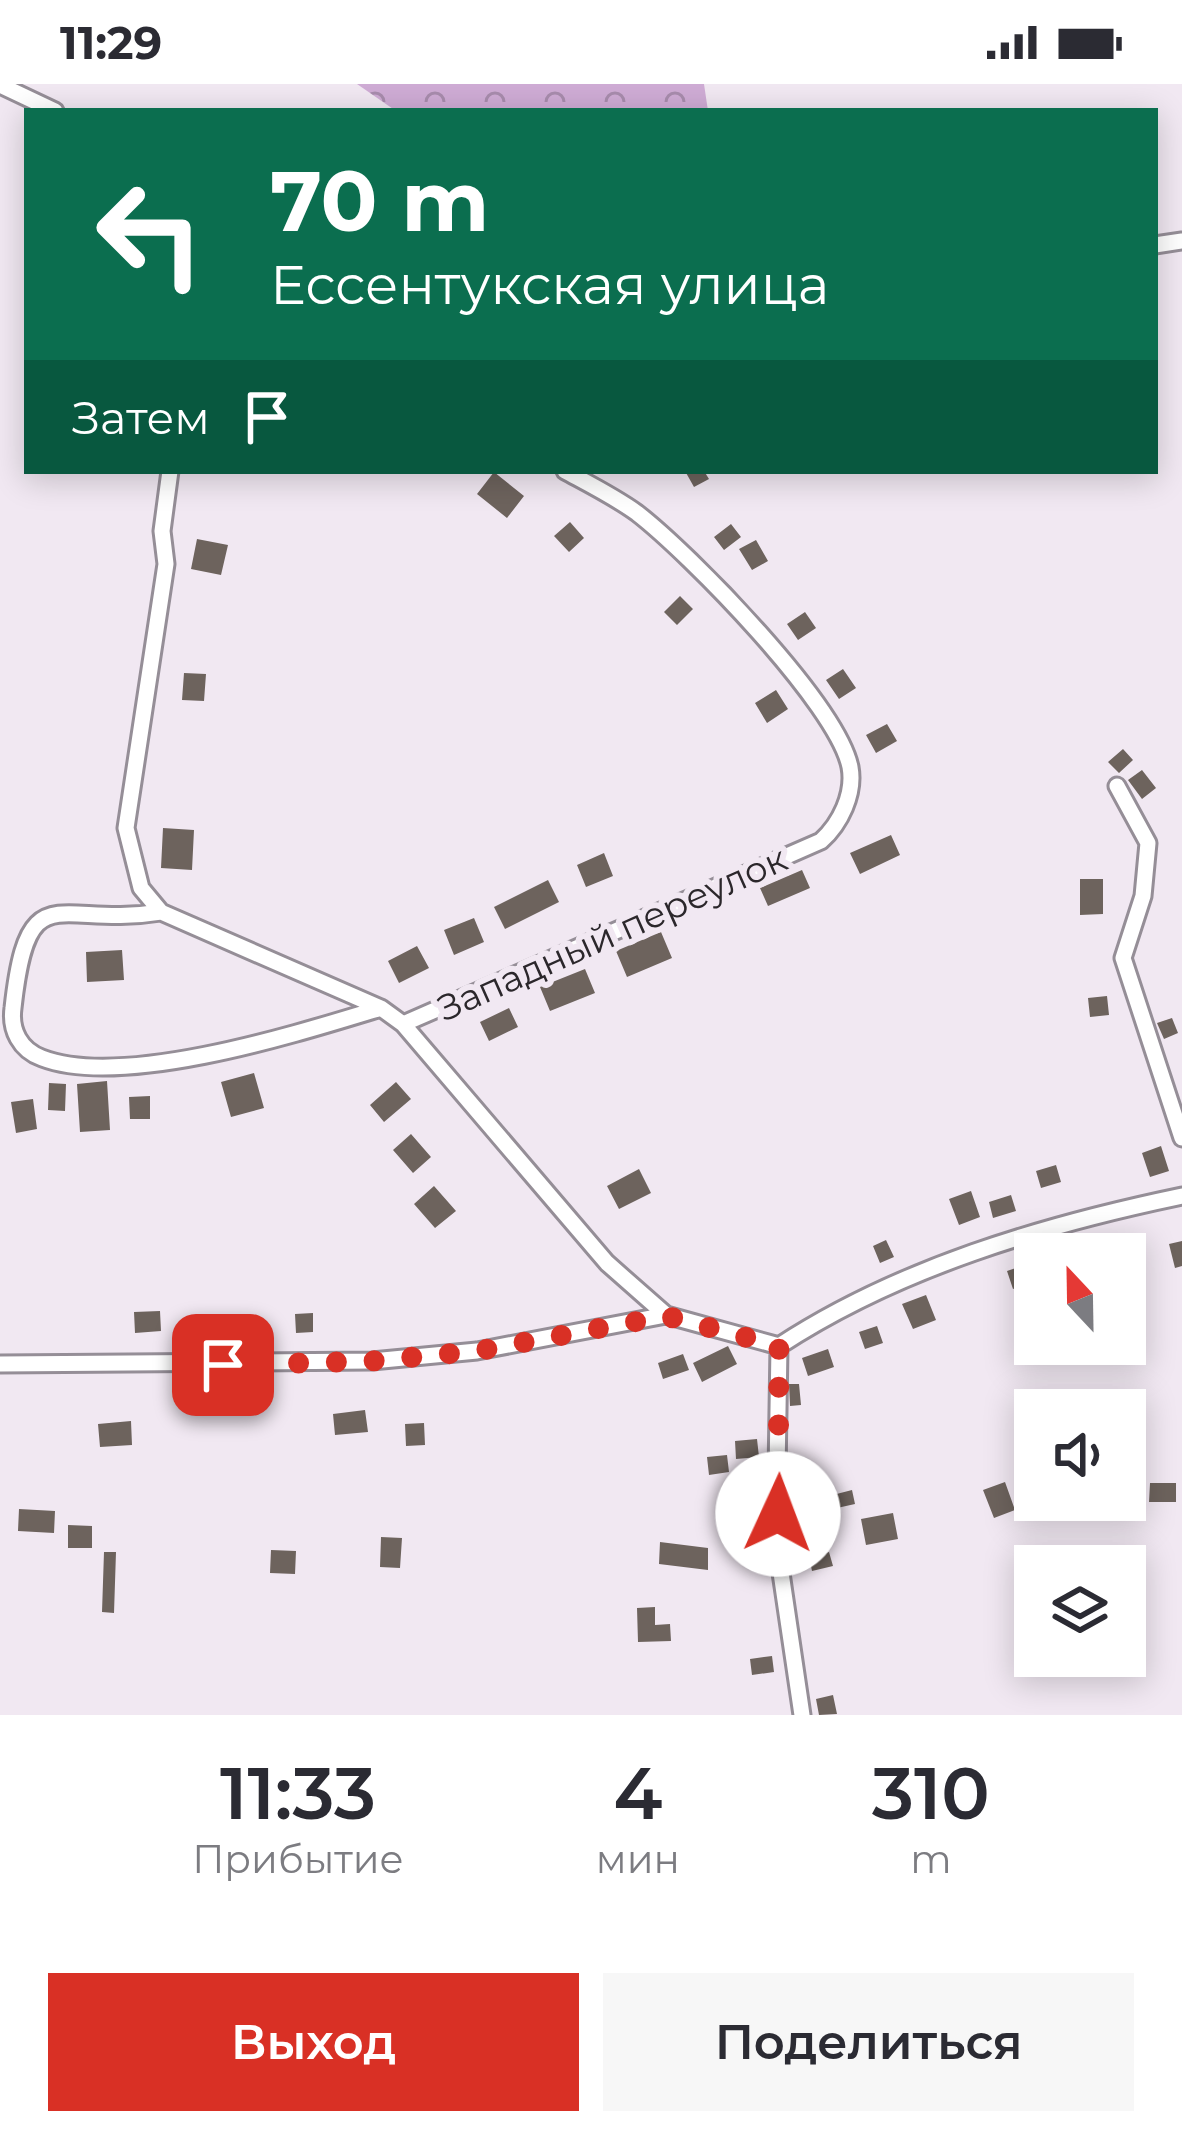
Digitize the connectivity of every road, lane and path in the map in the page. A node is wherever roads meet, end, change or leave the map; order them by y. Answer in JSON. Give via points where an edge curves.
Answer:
{"nodes":[{"id":1,"x":0,"y":85,"type":"edge"},
{"id":2,"x":49,"y":108,"type":"edge"},
{"id":3,"x":170,"y":474,"type":"edge"},
{"id":4,"x":570,"y":474,"type":"edge"},
{"id":5,"x":1117,"y":786,"type":"dead end"},
{"id":6,"x":161,"y":912,"type":"junction"},
{"id":7,"x":381,"y":1008,"type":"junction"},
{"id":8,"x":403,"y":1024,"type":"junction"},
{"id":9,"x":1182,"y":1138,"type":"edge"},
{"id":10,"x":1182,"y":1196,"type":"edge"},
{"id":11,"x":666,"y":1316,"type":"junction"},
{"id":12,"x":779,"y":1346,"type":"junction"},
{"id":13,"x":0,"y":1364,"type":"edge"},
{"id":14,"x":802,"y":1715,"type":"edge"}],
"edges":[{"from":1,"to":2,"type":"street"},
{"from":3,"to":6,"type":"street","via":[[166,564],[126,828],[141,888]]},
{"from":4,"to":8,"type":"street","name":"Западный переулок","via":[[654,530],[739,610],[823,713],[851,770],[838,826],[821,841]]},
{"from":5,"to":9,"type":"street","via":[[1148,843],[1143,896],[1123,958]]},
{"from":6,"to":7,"type":"street"},
{"from":6,"to":7,"type":"street","name":"Западный переулок","via":[[58,913],[37,921],[23,938],[11,1015],[24,1048],[72,1065],[157,1062],[255,1047]]},
{"from":7,"to":8,"type":"street"},
{"from":8,"to":11,"type":"street","via":[[607,1263]]},
{"from":10,"to":12,"type":"street","via":[[1036,1233],[894,1283]]},
{"from":11,"to":12,"type":"street"},
{"from":11,"to":13,"type":"street","via":[[477,1351],[372,1361]]},
{"from":12,"to":14,"type":"street","via":[[776,1539]]}]}
